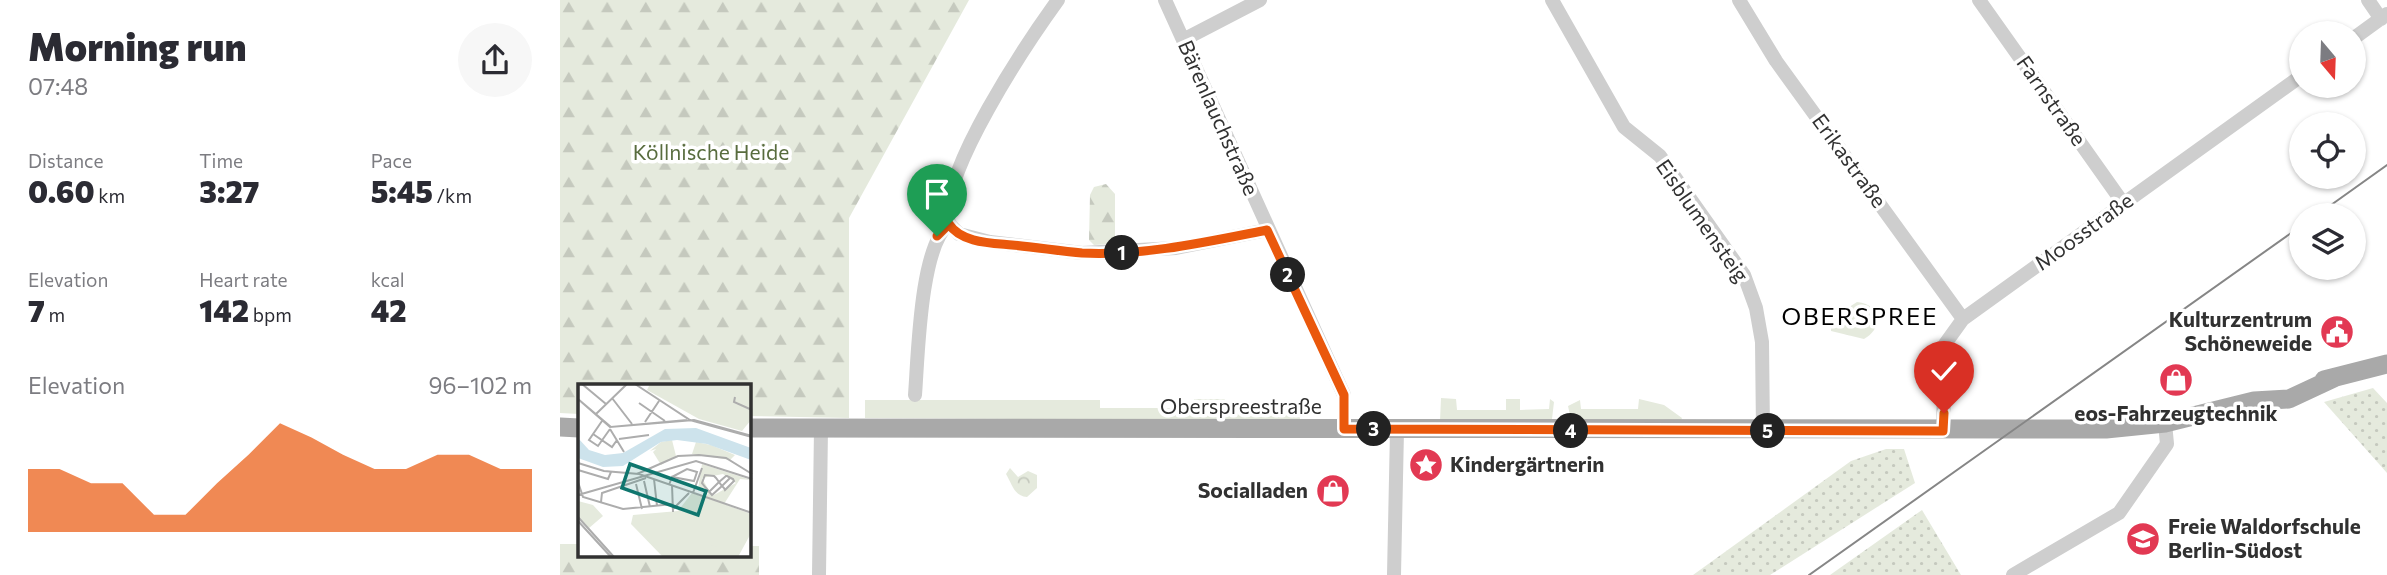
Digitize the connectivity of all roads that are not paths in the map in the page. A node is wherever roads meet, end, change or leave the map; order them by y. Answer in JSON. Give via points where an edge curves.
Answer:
{"nodes":[{"id":1,"x":1058,"y":0,"type":"edge"},
{"id":2,"x":1166,"y":0,"type":"edge"},
{"id":3,"x":1260,"y":0,"type":"edge"},
{"id":4,"x":1552,"y":0,"type":"edge"},
{"id":5,"x":1739,"y":0,"type":"edge"},
{"id":6,"x":1979,"y":0,"type":"edge"},
{"id":7,"x":2368,"y":0,"type":"edge"},
{"id":8,"x":2384,"y":16,"type":"edge"},
{"id":9,"x":2366,"y":29,"type":"edge"},
{"id":10,"x":1183,"y":40,"type":"junction"},
{"id":11,"x":2289,"y":85,"type":"edge"},
{"id":12,"x":2123,"y":203,"type":"junction"},
{"id":13,"x":949,"y":224,"type":"junction"},
{"id":14,"x":1267,"y":230,"type":"junction"},
{"id":15,"x":1963,"y":319,"type":"junction"},
{"id":16,"x":2387,"y":364,"type":"edge"},
{"id":17,"x":915,"y":395,"type":"dead end"},
{"id":18,"x":2165,"y":423,"type":"junction"},
{"id":19,"x":560,"y":428,"type":"edge"},
{"id":20,"x":578,"y":428,"type":"edge"},
{"id":21,"x":751,"y":428,"type":"edge"},
{"id":22,"x":821,"y":428,"type":"junction"},
{"id":23,"x":1344,"y":429,"type":"junction"},
{"id":24,"x":1397,"y":430,"type":"junction"},
{"id":25,"x":1763,"y":431,"type":"junction"},
{"id":26,"x":1943,"y":431,"type":"junction"},
{"id":27,"x":819,"y":575,"type":"edge"},
{"id":28,"x":1394,"y":575,"type":"edge"},
{"id":29,"x":2013,"y":575,"type":"edge"}],
"edges":[{"from":1,"to":13,"type":"street","via":[[986,111],[955,184]]},
{"from":2,"to":10,"type":"street","name":"Bärenlauchstraße"},
{"from":3,"to":10,"type":"street"},
{"from":4,"to":25,"type":"street","name":"Eisblumensteig","via":[[1624,127],[1660,156],[1744,275],[1762,342]]},
{"from":5,"to":15,"type":"street","name":"Erikastraße","via":[[1776,61]]},
{"from":6,"to":12,"type":"street","name":"Farnstraße"},
{"from":7,"to":8,"type":"street"},
{"from":8,"to":9,"type":"street"},
{"from":10,"to":14,"type":"street","name":"Bärenlauchstraße"},
{"from":11,"to":12,"type":"street","name":"Moosstraße"},
{"from":12,"to":15,"type":"street","name":"Moosstraße"},
{"from":13,"to":14,"type":"street","via":[[959,234],[981,240],[1082,253],[1176,248]]},
{"from":13,"to":17,"type":"street","via":[[937,236],[925,279]]},
{"from":14,"to":23,"type":"street","name":"Bärenlauchstraße","via":[[1344,395]]},
{"from":15,"to":26,"type":"street","name":"Moosstraße","via":[[1945,344]]},
{"from":16,"to":18,"type":"main road","name":"Oberspreestraße","via":[[2285,386],[2254,401]]},
{"from":18,"to":26,"type":"main road","name":"Oberspreestraße","via":[[2106,429]]},
{"from":18,"to":29,"type":"street","via":[[2167,444],[2119,513]]},
{"from":19,"to":20,"type":"main road"},
{"from":21,"to":22,"type":"main road","name":"Oberspreestraße"},
{"from":22,"to":23,"type":"main road","name":"Oberspreestraße"},
{"from":22,"to":27,"type":"street"},
{"from":23,"to":24,"type":"main road","name":"Oberspreestraße"},
{"from":24,"to":25,"type":"main road","name":"Oberspreestraße"},
{"from":24,"to":28,"type":"street"},
{"from":25,"to":26,"type":"main road","name":"Oberspreestraße"}]}
